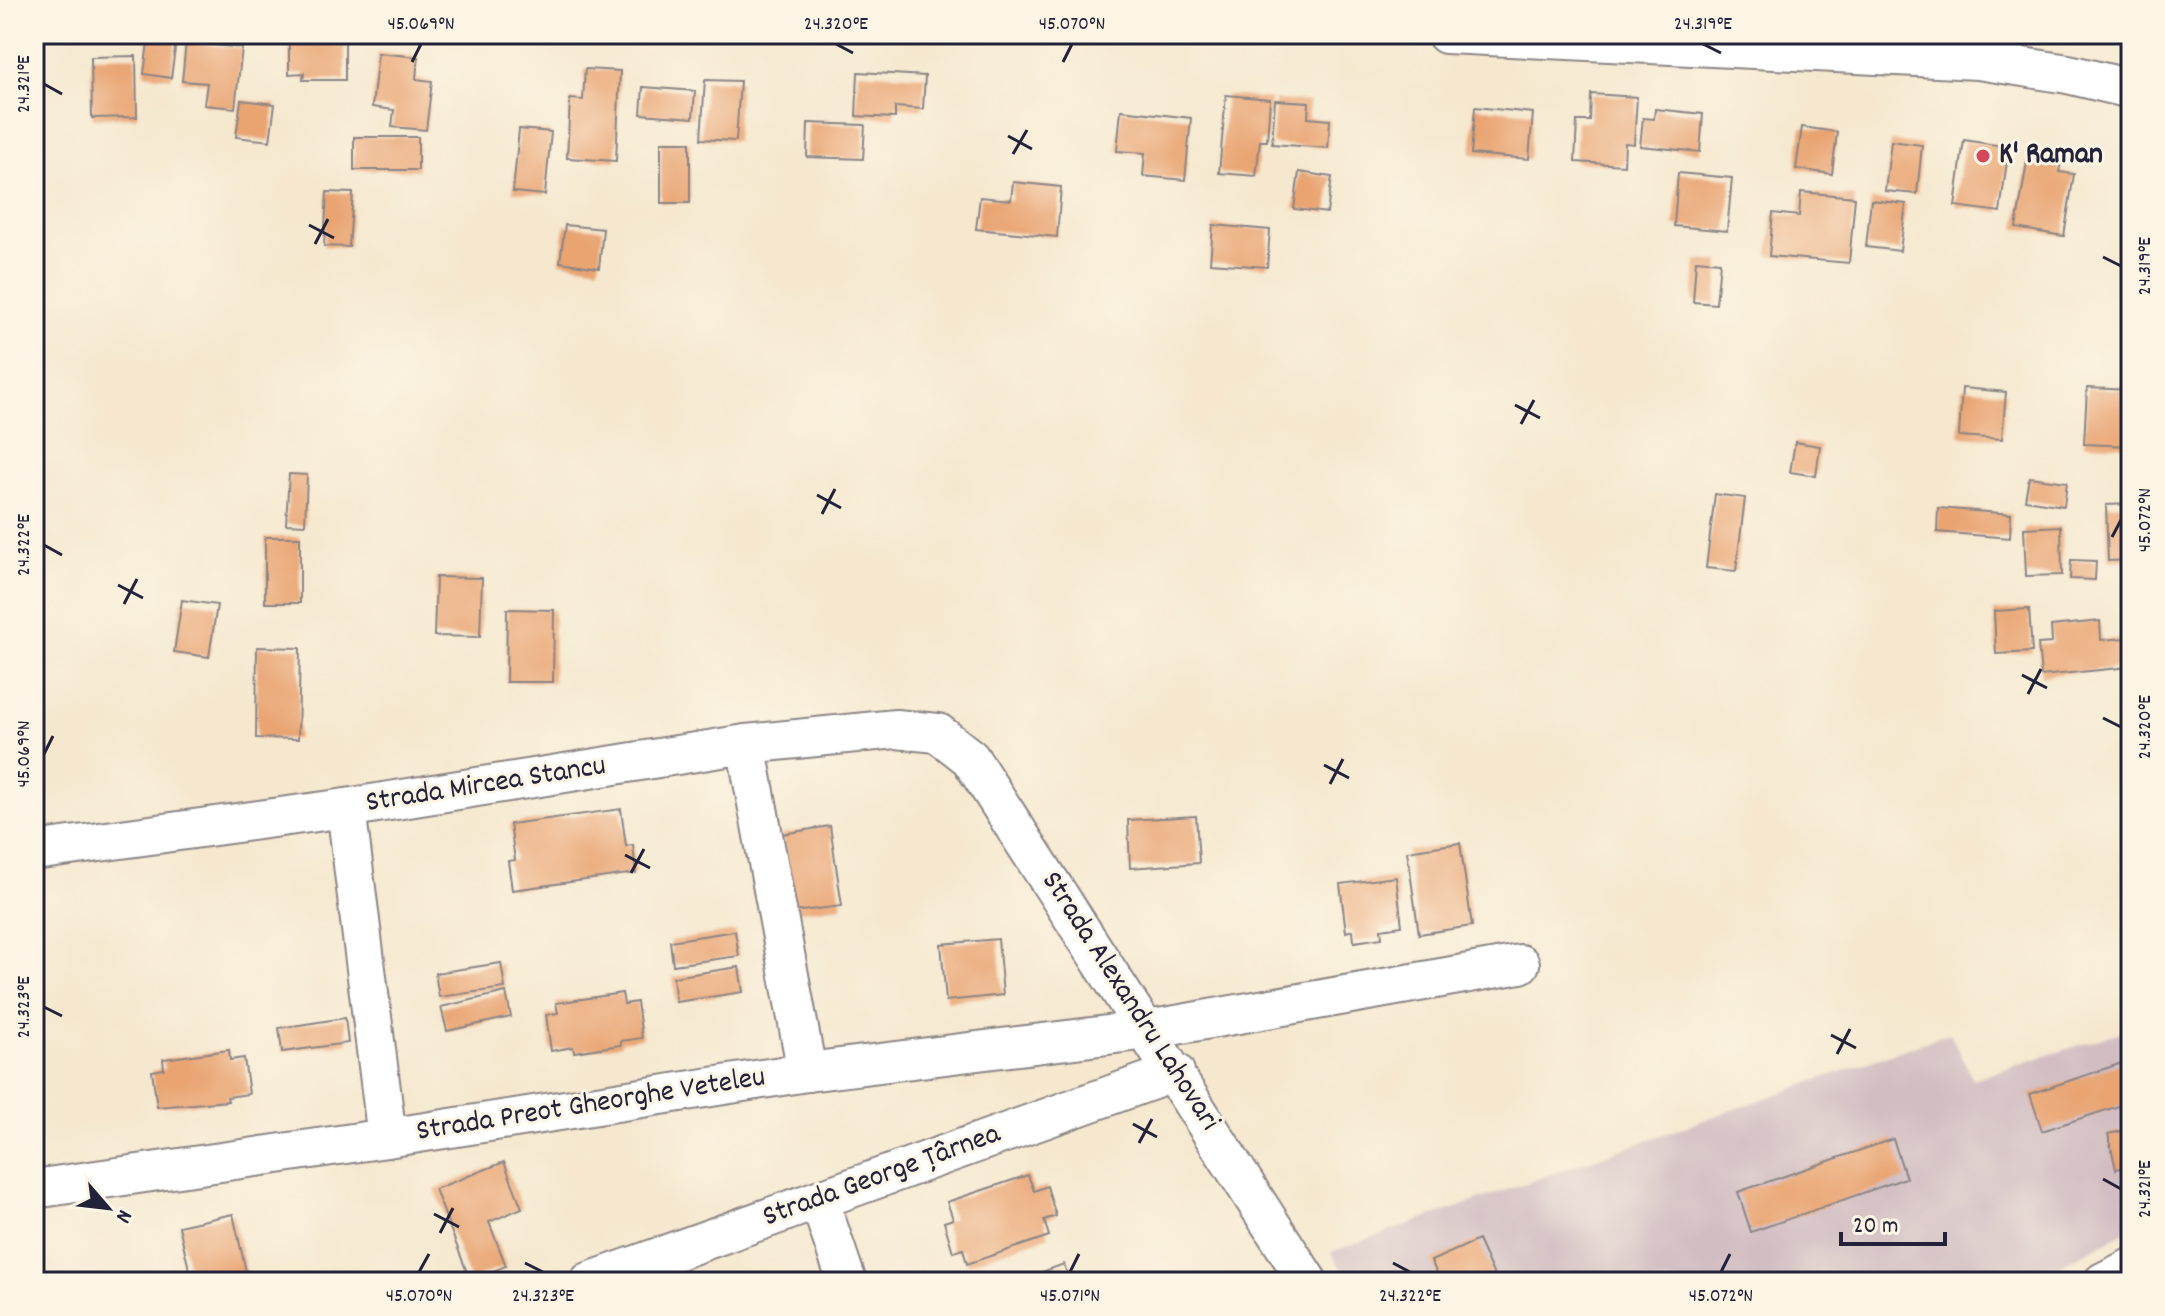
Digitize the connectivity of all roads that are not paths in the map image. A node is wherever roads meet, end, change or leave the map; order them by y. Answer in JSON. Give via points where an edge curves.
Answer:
{"nodes":[{"id":1,"x":1446,"y":34,"type":"edge"},
{"id":2,"x":2131,"y":89,"type":"edge"},
{"id":3,"x":938,"y":733,"type":"joint"},
{"id":4,"x":746,"y":744,"type":"junction"},
{"id":5,"x":346,"y":808,"type":"junction"},
{"id":6,"x":34,"y":851,"type":"edge"},
{"id":7,"x":1520,"y":964,"type":"dead end"},
{"id":8,"x":1148,"y":1030,"type":"junction"},
{"id":9,"x":807,"y":1072,"type":"junction"},
{"id":10,"x":1175,"y":1072,"type":"junction"},
{"id":11,"x":387,"y":1138,"type":"junction"},
{"id":12,"x":34,"y":1189,"type":"edge"},
{"id":13,"x":819,"y":1200,"type":"junction"},
{"id":14,"x":2131,"y":1268,"type":"edge"},
{"id":15,"x":589,"y":1282,"type":"edge"},
{"id":16,"x":847,"y":1282,"type":"edge"},
{"id":17,"x":1308,"y":1282,"type":"edge"},
{"id":18,"x":2103,"y":1282,"type":"edge"}],
"edges":[{"from":1,"to":2,"type":"street","via":[[1978,60]]},
{"from":3,"to":4,"type":"street","name":"Strada Mircea Stancu","via":[[896,729]]},
{"from":3,"to":8,"type":"street","name":"Strada Alexandru Lahovari","via":[[970,758]]},
{"from":4,"to":5,"type":"street","name":"Strada Mircea Stancu"},
{"from":4,"to":9,"type":"street"},
{"from":5,"to":6,"type":"street","name":"Strada Mircea Stancu"},
{"from":5,"to":11,"type":"street"},
{"from":7,"to":8,"type":"street","name":"Strada Preot Gheorghe Veteleu"},
{"from":8,"to":9,"type":"street","name":"Strada Preot Gheorghe Veteleu"},
{"from":8,"to":10,"type":"street","name":"Strada Alexandru Lahovari"},
{"from":9,"to":11,"type":"street","name":"Strada Preot Gheorghe Veteleu"},
{"from":10,"to":13,"type":"street","name":"Strada George Țârnea"},
{"from":10,"to":17,"type":"street","name":"Strada Alexandru Lahovari"},
{"from":11,"to":12,"type":"street","name":"Strada Preot Gheorghe Veteleu"},
{"from":13,"to":15,"type":"street","name":"Strada George Țârnea"},
{"from":13,"to":16,"type":"street"},
{"from":14,"to":18,"type":"street"}]}
